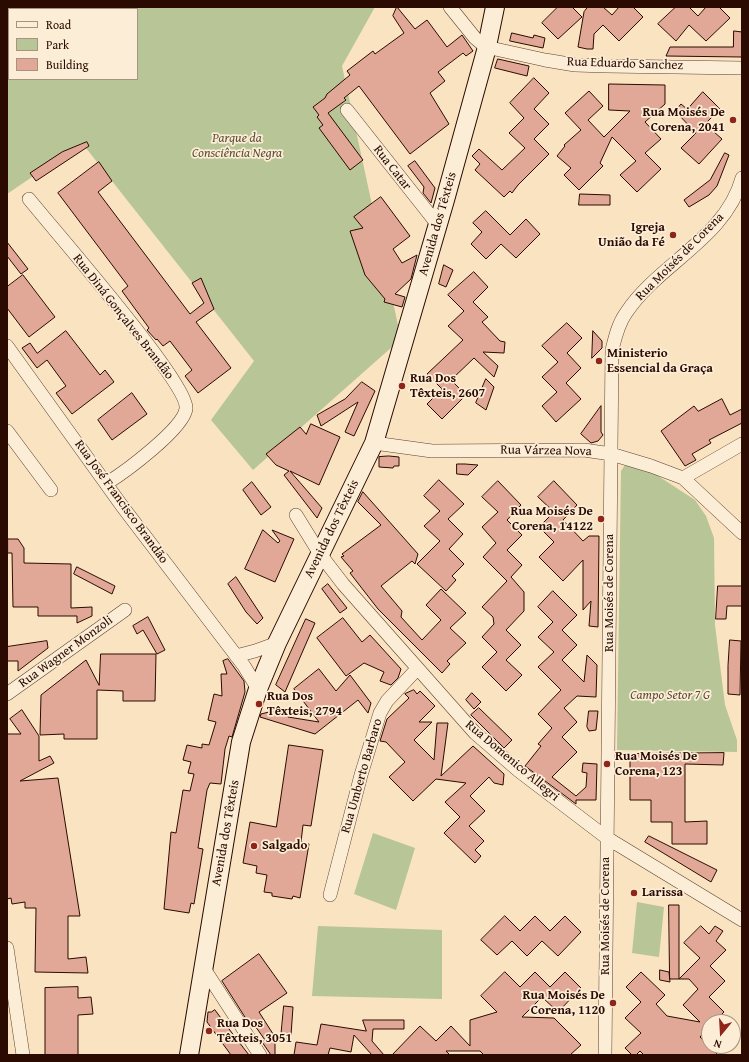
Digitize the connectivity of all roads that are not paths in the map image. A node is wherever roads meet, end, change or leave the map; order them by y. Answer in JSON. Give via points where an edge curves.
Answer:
{"nodes":[{"id":1,"x":450,"y":7,"type":"edge"},
{"id":2,"x":495,"y":7,"type":"edge"},
{"id":3,"x":486,"y":47,"type":"junction"},
{"id":4,"x":742,"y":68,"type":"edge"},
{"id":5,"x":347,"y":110,"type":"dead end"},
{"id":6,"x":742,"y":178,"type":"edge"},
{"id":7,"x":29,"y":199,"type":"dead end"},
{"id":8,"x":438,"y":225,"type":"junction"},
{"id":9,"x":7,"y":346,"type":"edge"},
{"id":10,"x":7,"y":431,"type":"edge"},
{"id":11,"x":374,"y":443,"type":"junction"},
{"id":12,"x":742,"y":444,"type":"edge"},
{"id":13,"x":611,"y":454,"type":"junction"},
{"id":14,"x":683,"y":478,"type":"junction"},
{"id":15,"x":108,"y":483,"type":"junction"},
{"id":16,"x":51,"y":490,"type":"dead end"},
{"id":17,"x":296,"y":515,"type":"dead end"},
{"id":18,"x":742,"y":533,"type":"edge"},
{"id":19,"x":320,"y":554,"type":"junction"},
{"id":20,"x":125,"y":610,"type":"dead end"},
{"id":21,"x":277,"y":643,"type":"junction"},
{"id":22,"x":236,"y":656,"type":"junction"},
{"id":23,"x":418,"y":669,"type":"junction"},
{"id":24,"x":258,"y":689,"type":"junction"},
{"id":25,"x":7,"y":694,"type":"edge"},
{"id":26,"x":607,"y":838,"type":"junction"},
{"id":27,"x":330,"y":895,"type":"dead end"},
{"id":28,"x":742,"y":920,"type":"edge"},
{"id":29,"x":7,"y":948,"type":"edge"},
{"id":30,"x":203,"y":967,"type":"junction"},
{"id":31,"x":9,"y":978,"type":"edge"},
{"id":32,"x":23,"y":1055,"type":"edge"},
{"id":33,"x":190,"y":1055,"type":"edge"},
{"id":34,"x":260,"y":1055,"type":"edge"},
{"id":35,"x":605,"y":1055,"type":"edge"}],
"edges":[{"from":1,"to":3,"type":"street","via":[[475,38]]},
{"from":2,"to":3,"type":"street","name":"Avenida dos Têxteis"},
{"from":3,"to":4,"type":"street","name":"Rua Eduardo Sanchez","via":[[575,65]]},
{"from":3,"to":8,"type":"street","name":"Avenida dos Têxteis"},
{"from":5,"to":8,"type":"street","name":"Rua Catar"},
{"from":6,"to":13,"type":"street","name":"Rua Moisés de Corena","via":[[734,198],[719,220],[695,245],[654,280],[626,313],[617,330],[612,350]]},
{"from":7,"to":15,"type":"street","name":"Rua Diná Gonçalves Brandão","via":[[150,347],[184,396],[186,409],[181,420],[161,442]]},
{"from":8,"to":11,"type":"street","name":"Avenida dos Têxteis"},
{"from":9,"to":15,"type":"street","name":"Rua José Francisco Brandão"},
{"from":10,"to":16,"type":"street"},
{"from":11,"to":13,"type":"street","name":"Rua Várzea Nova","via":[[432,451],[584,450]]},
{"from":11,"to":19,"type":"street","name":"Avenida dos Têxteis"},
{"from":12,"to":14,"type":"street"},
{"from":13,"to":14,"type":"street","name":"Rua Várzea Nova"},
{"from":13,"to":26,"type":"street","name":"Rua Moisés de Corena"},
{"from":14,"to":18,"type":"street","name":"Rua Várzea Nova"},
{"from":15,"to":22,"type":"street","name":"Rua José Francisco Brandão","via":[[122,506]]},
{"from":17,"to":19,"type":"street","name":"Rua Domenico Allegri"},
{"from":19,"to":21,"type":"street","name":"Avenida dos Têxteis"},
{"from":19,"to":23,"type":"street","name":"Rua Domenico Allegri"},
{"from":20,"to":25,"type":"street","name":"Rua Wagner Monzoli"},
{"from":21,"to":22,"type":"street"},
{"from":21,"to":24,"type":"street","name":"Avenida dos Têxteis"},
{"from":22,"to":24,"type":"street","name":"Rua José Francisco Brandão"},
{"from":23,"to":26,"type":"street","name":"Rua Domenico Allegri","via":[[475,733],[519,771]]},
{"from":23,"to":27,"type":"street","name":"Rua Umberto Barbaro","via":[[387,701],[380,713]]},
{"from":24,"to":30,"type":"street","name":"Avenida dos Têxteis","via":[[241,742]]},
{"from":26,"to":28,"type":"street","name":"Rua Domenico Allegri"},
{"from":26,"to":35,"type":"street","name":"Rua Moisés de Corena"},
{"from":29,"to":31,"type":"street"},
{"from":30,"to":33,"type":"street","name":"Avenida dos Têxteis"},
{"from":30,"to":34,"type":"street"},
{"from":31,"to":32,"type":"street"}]}
